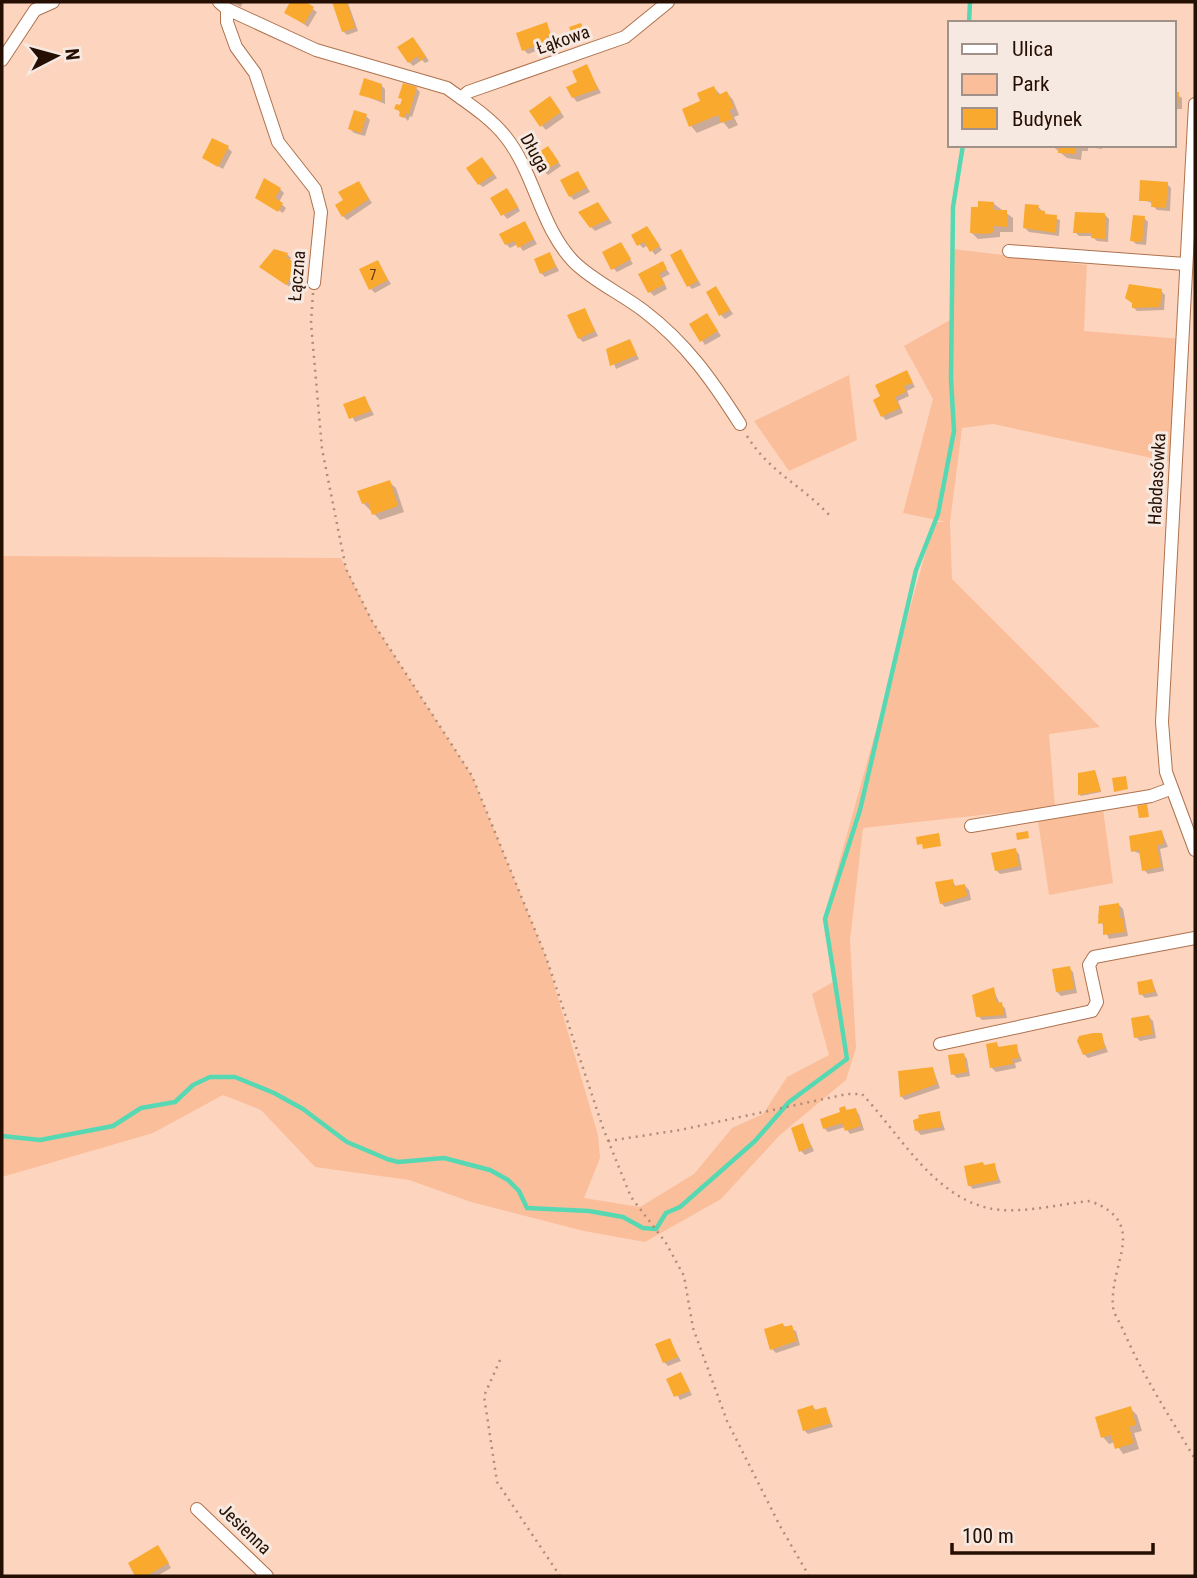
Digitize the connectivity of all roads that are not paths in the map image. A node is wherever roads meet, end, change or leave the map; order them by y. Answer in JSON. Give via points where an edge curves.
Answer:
{"nodes":[{"id":1,"x":53,"y":2,"type":"edge"},
{"id":2,"x":668,"y":2,"type":"edge"},
{"id":3,"x":223,"y":5,"type":"edge"},
{"id":4,"x":2,"y":60,"type":"edge"},
{"id":5,"x":461,"y":98,"type":"junction"},
{"id":6,"x":1195,"y":104,"type":"edge"},
{"id":7,"x":1009,"y":251,"type":"dead end"},
{"id":8,"x":1185,"y":264,"type":"junction"},
{"id":9,"x":314,"y":283,"type":"road end"},
{"id":10,"x":740,"y":424,"type":"road end"},
{"id":11,"x":1170,"y":789,"type":"junction"},
{"id":12,"x":971,"y":826,"type":"dead end"},
{"id":13,"x":1195,"y":850,"type":"edge"},
{"id":14,"x":1195,"y":938,"type":"edge"},
{"id":15,"x":940,"y":1044,"type":"dead end"},
{"id":16,"x":197,"y":1509,"type":"dead end"},
{"id":17,"x":267,"y":1576,"type":"edge"}],
"edges":[{"from":1,"to":4,"type":"street","via":[[35,10]]},
{"from":2,"to":5,"type":"street","name":"Łąkowa","via":[[625,37]]},
{"from":3,"to":5,"type":"street","name":"Długa","via":[[316,50],[447,88]]},
{"from":3,"to":9,"type":"street","name":"Łączna","via":[[236,47],[255,73],[278,142],[315,189],[321,212]]},
{"from":5,"to":10,"type":"street","name":"Długa","via":[[505,136],[532,183],[556,240],[575,262],[677,337],[704,367]]},
{"from":6,"to":8,"type":"street","name":"Habdasówka"},
{"from":7,"to":8,"type":"street"},
{"from":8,"to":11,"type":"street","name":"Habdasówka","via":[[1162,722]]},
{"from":11,"to":12,"type":"street"},
{"from":11,"to":13,"type":"street","name":"Habdasówka"},
{"from":14,"to":15,"type":"street","via":[[1094,957],[1089,965],[1097,1002],[1092,1012]]},
{"from":16,"to":17,"type":"street","name":"Jesienna"}]}
